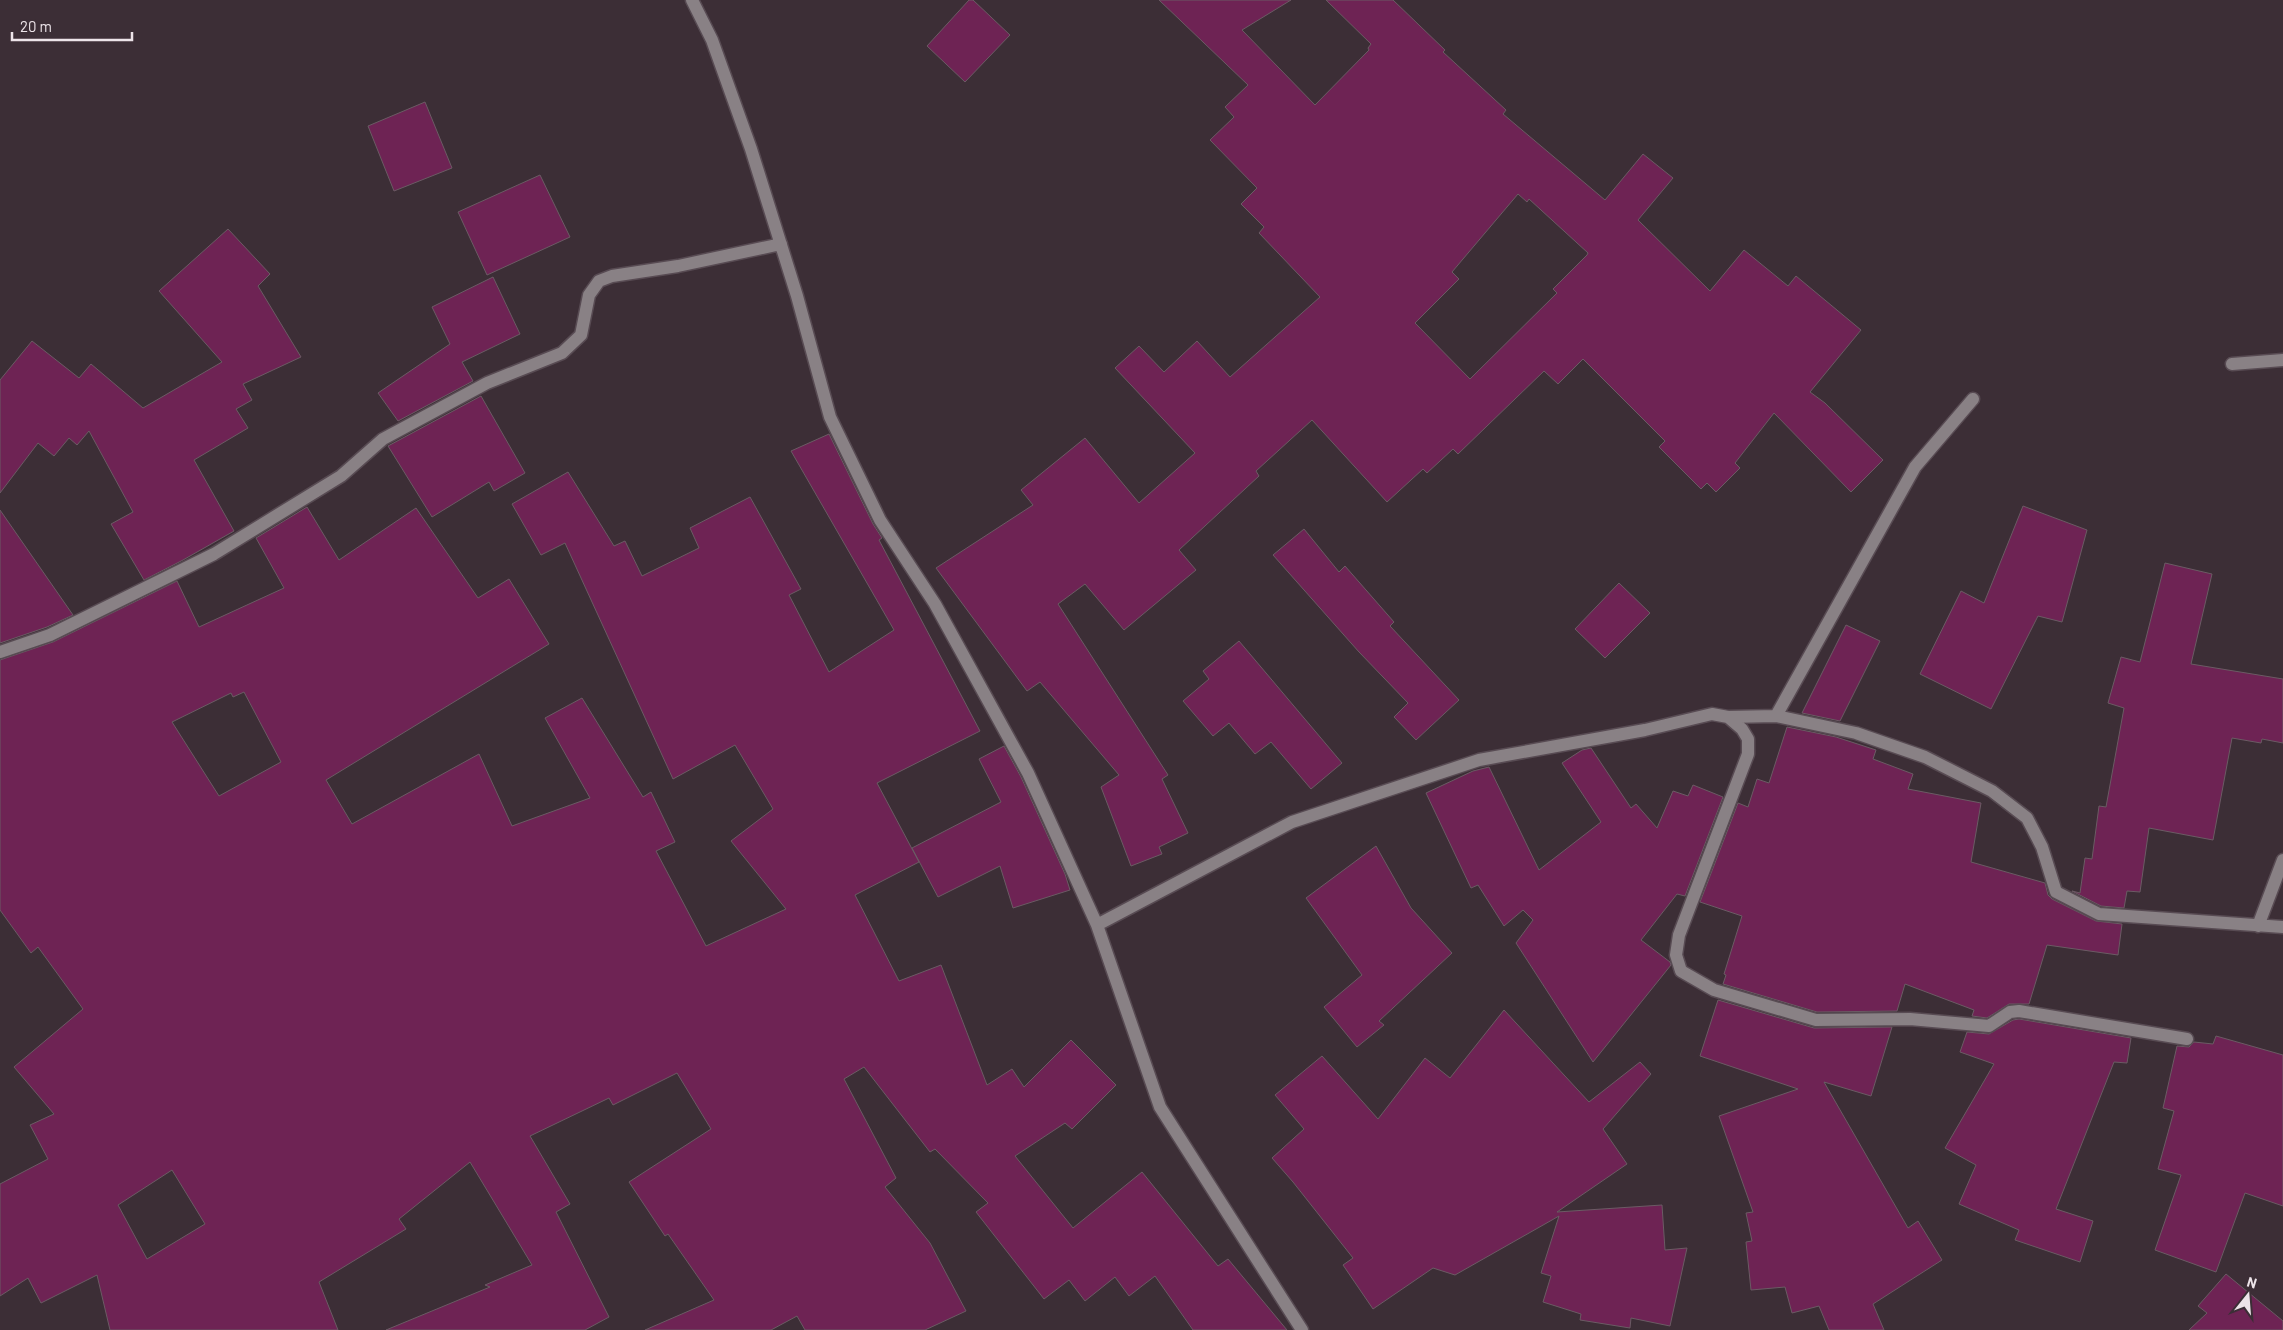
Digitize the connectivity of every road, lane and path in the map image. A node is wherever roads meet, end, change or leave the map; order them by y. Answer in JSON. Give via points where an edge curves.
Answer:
{"nodes":[{"id":1,"x":692,"y":0,"type":"edge"},
{"id":2,"x":781,"y":244,"type":"junction"},
{"id":3,"x":2283,"y":360,"type":"edge"},
{"id":4,"x":2232,"y":364,"type":"dead end"},
{"id":5,"x":1973,"y":399,"type":"dead end"},
{"id":6,"x":0,"y":652,"type":"edge"},
{"id":7,"x":1776,"y":716,"type":"junction"},
{"id":8,"x":1728,"y":718,"type":"junction"},
{"id":9,"x":2283,"y":860,"type":"edge"},
{"id":10,"x":1097,"y":925,"type":"junction"},
{"id":11,"x":2258,"y":926,"type":"junction"},
{"id":12,"x":2283,"y":928,"type":"edge"},
{"id":13,"x":2187,"y":1039,"type":"dead end"},
{"id":14,"x":1302,"y":1330,"type":"edge"}],
"edges":[{"from":1,"to":2,"type":"street","via":[[712,40]]},
{"from":2,"to":6,"type":"street","via":[[599,281],[589,295],[581,335],[562,353],[487,383],[383,439],[341,476],[214,554],[50,634]]},
{"from":2,"to":10,"type":"street","via":[[830,417],[880,520],[935,604],[1028,773]]},
{"from":3,"to":4,"type":"street"},
{"from":5,"to":7,"type":"street","via":[[1915,467]]},
{"from":7,"to":8,"type":"street"},
{"from":7,"to":11,"type":"street","via":[[1856,733],[1924,757],[1992,791],[2027,818],[2042,847],[2056,892],[2099,914]]},
{"from":8,"to":10,"type":"street","via":[[1712,714],[1645,730],[1479,760],[1292,822]]},
{"from":8,"to":13,"type":"street","via":[[1742,729],[1748,739],[1748,754],[1679,935],[1676,954],[1680,971],[1714,990],[1816,1020],[1910,1019],[1988,1026],[2010,1012],[2019,1011]]},
{"from":9,"to":11,"type":"street"},
{"from":10,"to":14,"type":"street","via":[[1160,1107]]},
{"from":11,"to":12,"type":"street"}]}
